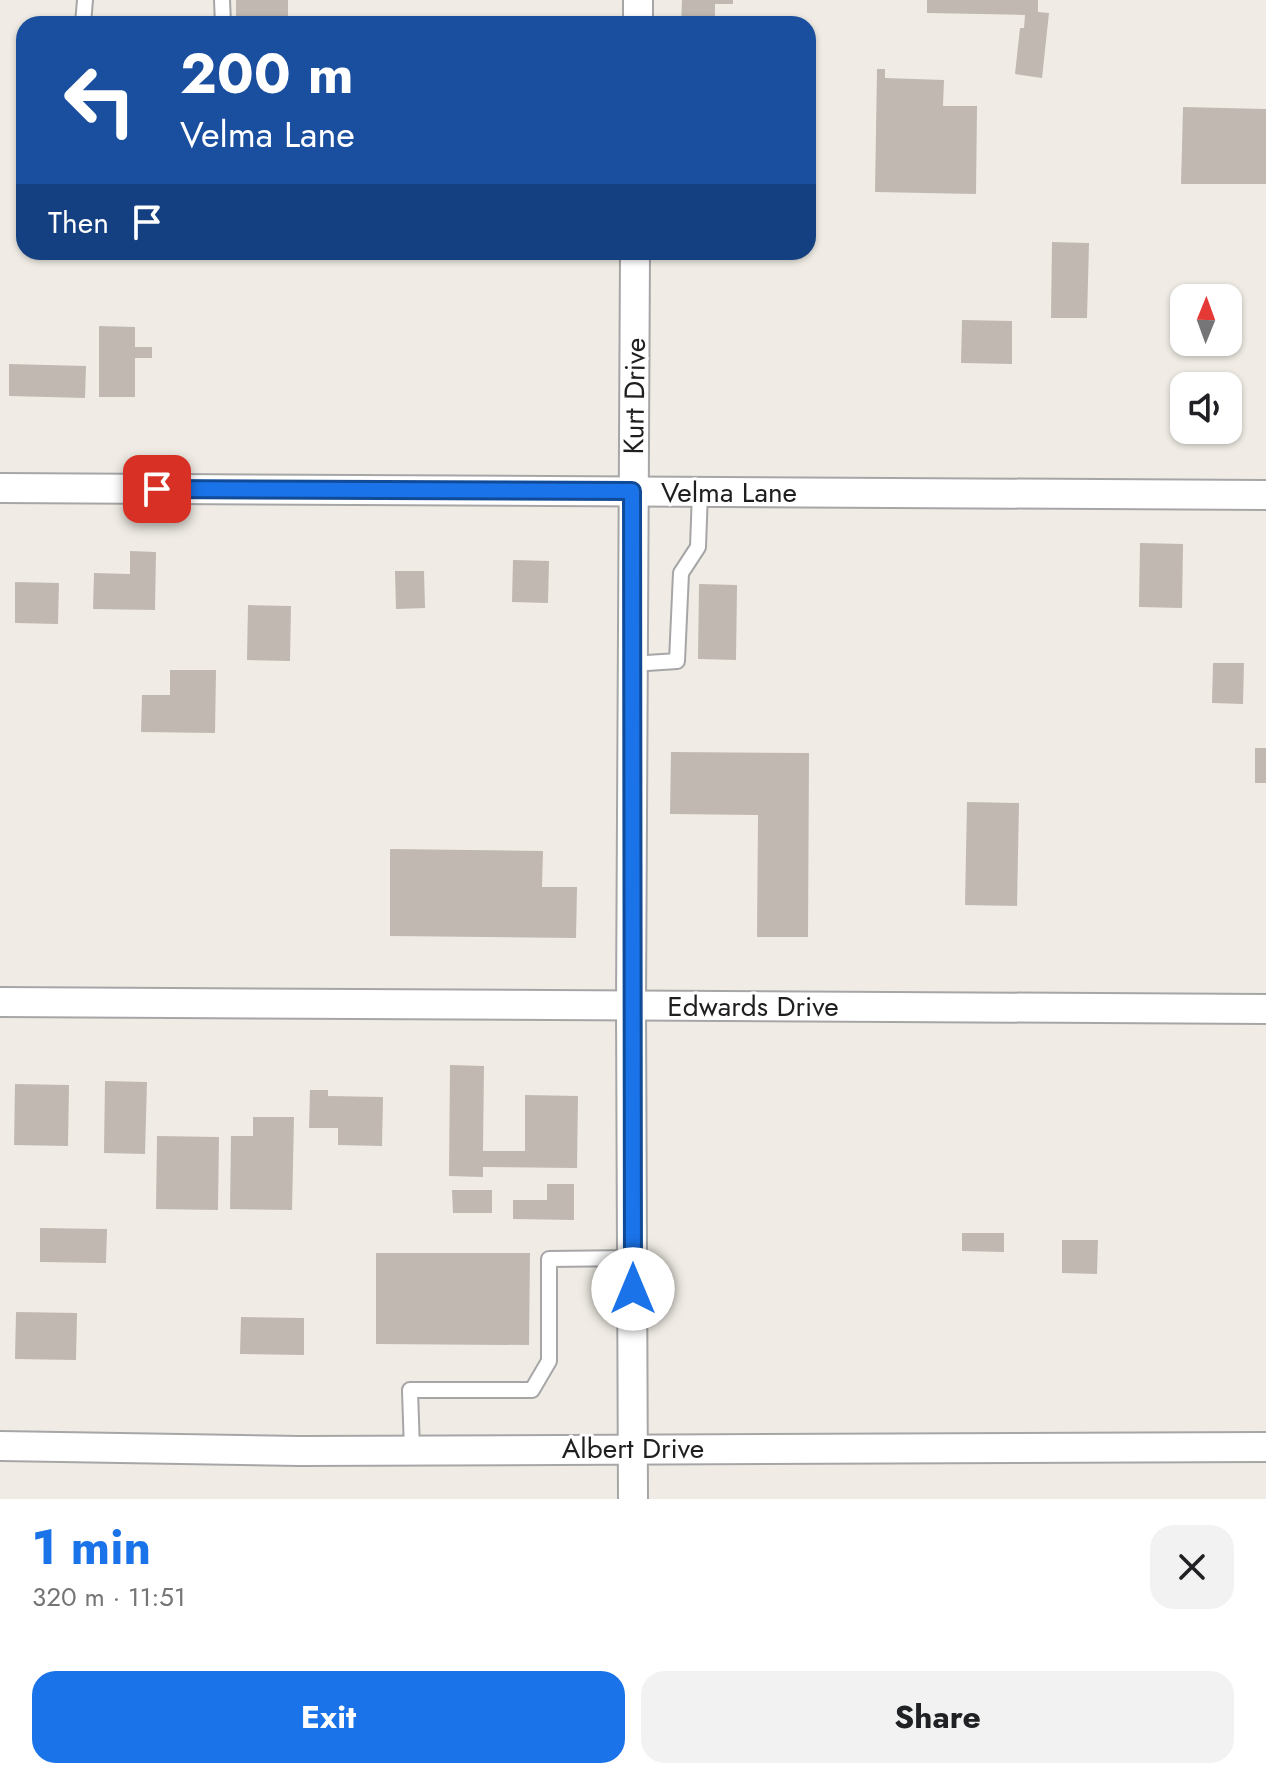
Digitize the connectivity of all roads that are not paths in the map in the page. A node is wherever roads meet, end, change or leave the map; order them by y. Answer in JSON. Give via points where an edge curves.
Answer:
{"nodes":[{"id":1,"x":635,"y":260,"type":"edge"},
{"id":2,"x":0,"y":488,"type":"edge"},
{"id":3,"x":632,"y":491,"type":"junction"},
{"id":4,"x":700,"y":492,"type":"junction"},
{"id":5,"x":1266,"y":495,"type":"edge"},
{"id":6,"x":632,"y":664,"type":"junction"},
{"id":7,"x":0,"y":1002,"type":"edge"},
{"id":8,"x":631,"y":1005,"type":"junction"},
{"id":9,"x":1266,"y":1009,"type":"edge"},
{"id":10,"x":633,"y":1258,"type":"junction"},
{"id":11,"x":0,"y":1446,"type":"edge"},
{"id":12,"x":1266,"y":1447,"type":"edge"},
{"id":13,"x":634,"y":1448,"type":"junction"},
{"id":14,"x":412,"y":1450,"type":"junction"},
{"id":15,"x":633,"y":1499,"type":"edge"}],
"edges":[{"from":1,"to":3,"type":"street","name":"Kurt Drive"},
{"from":2,"to":3,"type":"street","name":"Velma Lane"},
{"from":3,"to":4,"type":"street","name":"Velma Lane"},
{"from":3,"to":6,"type":"street","name":"Kurt Drive"},
{"from":4,"to":5,"type":"street","name":"Velma Lane"},
{"from":4,"to":6,"type":"lane","via":[[698,547],[681,573],[677,661]]},
{"from":6,"to":8,"type":"street","name":"Kurt Drive"},
{"from":7,"to":8,"type":"street","name":"Edwards Drive"},
{"from":8,"to":9,"type":"street","name":"Edwards Drive"},
{"from":8,"to":10,"type":"street","name":"Kurt Drive"},
{"from":10,"to":13,"type":"street","name":"Kurt Drive"},
{"from":10,"to":14,"type":"lane","via":[[549,1259],[549,1361],[532,1390],[410,1390]]},
{"from":11,"to":14,"type":"street","name":"Albert Drive"},
{"from":12,"to":13,"type":"street","name":"Albert Drive"},
{"from":13,"to":14,"type":"street","name":"Albert Drive"},
{"from":13,"to":15,"type":"street","name":"Kurt Drive"}]}
